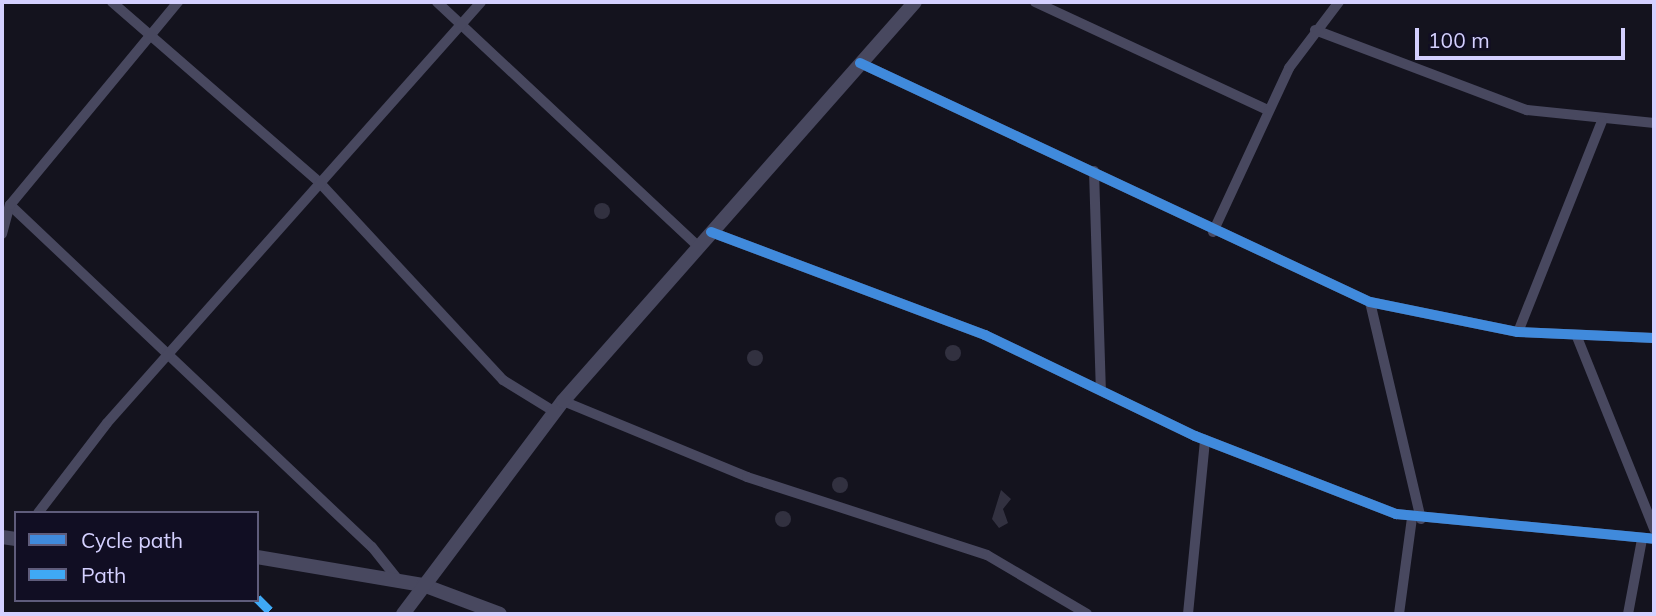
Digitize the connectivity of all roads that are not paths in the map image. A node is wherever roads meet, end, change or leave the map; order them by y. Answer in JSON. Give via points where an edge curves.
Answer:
{"nodes":[{"id":1,"x":112,"y":2,"type":"edge"},
{"id":2,"x":178,"y":2,"type":"edge"},
{"id":3,"x":437,"y":2,"type":"edge"},
{"id":4,"x":481,"y":2,"type":"edge"},
{"id":5,"x":915,"y":2,"type":"edge"},
{"id":6,"x":1035,"y":2,"type":"edge"},
{"id":7,"x":1339,"y":2,"type":"edge"},
{"id":8,"x":461,"y":25,"type":"junction"},
{"id":9,"x":1315,"y":30,"type":"junction"},
{"id":10,"x":150,"y":32,"type":"junction"},
{"id":11,"x":860,"y":63,"type":"junction"},
{"id":12,"x":1266,"y":109,"type":"junction"},
{"id":13,"x":1602,"y":121,"type":"junction"},
{"id":14,"x":1654,"y":123,"type":"edge"},
{"id":15,"x":1094,"y":171,"type":"junction"},
{"id":16,"x":320,"y":183,"type":"junction"},
{"id":17,"x":10,"y":205,"type":"junction"},
{"id":18,"x":711,"y":232,"type":"junction"},
{"id":19,"x":1213,"y":232,"type":"junction"},
{"id":20,"x":2,"y":234,"type":"edge"},
{"id":21,"x":698,"y":246,"type":"junction"},
{"id":22,"x":1370,"y":302,"type":"junction"},
{"id":23,"x":1518,"y":332,"type":"junction"},
{"id":24,"x":1577,"y":337,"type":"junction"},
{"id":25,"x":1654,"y":338,"type":"edge"},
{"id":26,"x":167,"y":356,"type":"junction"},
{"id":27,"x":1101,"y":390,"type":"junction"},
{"id":28,"x":559,"y":407,"type":"junction"},
{"id":29,"x":1205,"y":440,"type":"junction"},
{"id":30,"x":40,"y":511,"type":"edge"},
{"id":31,"x":1416,"y":518,"type":"junction"},
{"id":32,"x":1654,"y":529,"type":"edge"},
{"id":33,"x":1642,"y":539,"type":"junction"},
{"id":34,"x":1654,"y":539,"type":"edge"},
{"id":35,"x":259,"y":557,"type":"edge"},
{"id":36,"x":399,"y":581,"type":"junction"},
{"id":37,"x":422,"y":586,"type":"junction"},
{"id":38,"x":402,"y":614,"type":"edge"},
{"id":39,"x":500,"y":614,"type":"edge"},
{"id":40,"x":1087,"y":614,"type":"edge"},
{"id":41,"x":1188,"y":614,"type":"edge"},
{"id":42,"x":1399,"y":614,"type":"edge"},
{"id":43,"x":1628,"y":614,"type":"edge"}],
"edges":[{"from":1,"to":10,"type":"street"},
{"from":2,"to":10,"type":"street"},
{"from":3,"to":8,"type":"street"},
{"from":4,"to":8,"type":"street"},
{"from":5,"to":11,"type":"street"},
{"from":6,"to":12,"type":"street"},
{"from":7,"to":9,"type":"street"},
{"from":8,"to":16,"type":"street"},
{"from":8,"to":21,"type":"street"},
{"from":9,"to":12,"type":"street"},
{"from":9,"to":13,"type":"street","via":[[1500,102]]},
{"from":10,"to":16,"type":"street"},
{"from":10,"to":17,"type":"street"},
{"from":11,"to":15,"type":"street"},
{"from":11,"to":18,"type":"street"},
{"from":12,"to":19,"type":"street"},
{"from":13,"to":14,"type":"street"},
{"from":13,"to":23,"type":"street"},
{"from":15,"to":19,"type":"street"},
{"from":15,"to":27,"type":"street"},
{"from":16,"to":26,"type":"street"},
{"from":16,"to":28,"type":"street","via":[[503,380]]},
{"from":17,"to":20,"type":"street"},
{"from":17,"to":26,"type":"street"},
{"from":18,"to":21,"type":"street"},
{"from":18,"to":27,"type":"street","via":[[985,335]]},
{"from":19,"to":22,"type":"street"},
{"from":21,"to":28,"type":"street"},
{"from":22,"to":23,"type":"street"},
{"from":22,"to":31,"type":"street"},
{"from":23,"to":24,"type":"street"},
{"from":24,"to":25,"type":"street"},
{"from":24,"to":32,"type":"street"},
{"from":26,"to":30,"type":"street"},
{"from":26,"to":36,"type":"street","via":[[372,547]]},
{"from":27,"to":29,"type":"street"},
{"from":28,"to":37,"type":"street"},
{"from":28,"to":40,"type":"street","via":[[747,477],[987,555]]},
{"from":29,"to":31,"type":"street"},
{"from":29,"to":41,"type":"street"},
{"from":31,"to":33,"type":"street"},
{"from":31,"to":42,"type":"street"},
{"from":33,"to":34,"type":"street"},
{"from":33,"to":43,"type":"street"},
{"from":35,"to":36,"type":"street"},
{"from":36,"to":37,"type":"street"},
{"from":37,"to":38,"type":"street"},
{"from":37,"to":39,"type":"street"}]}
